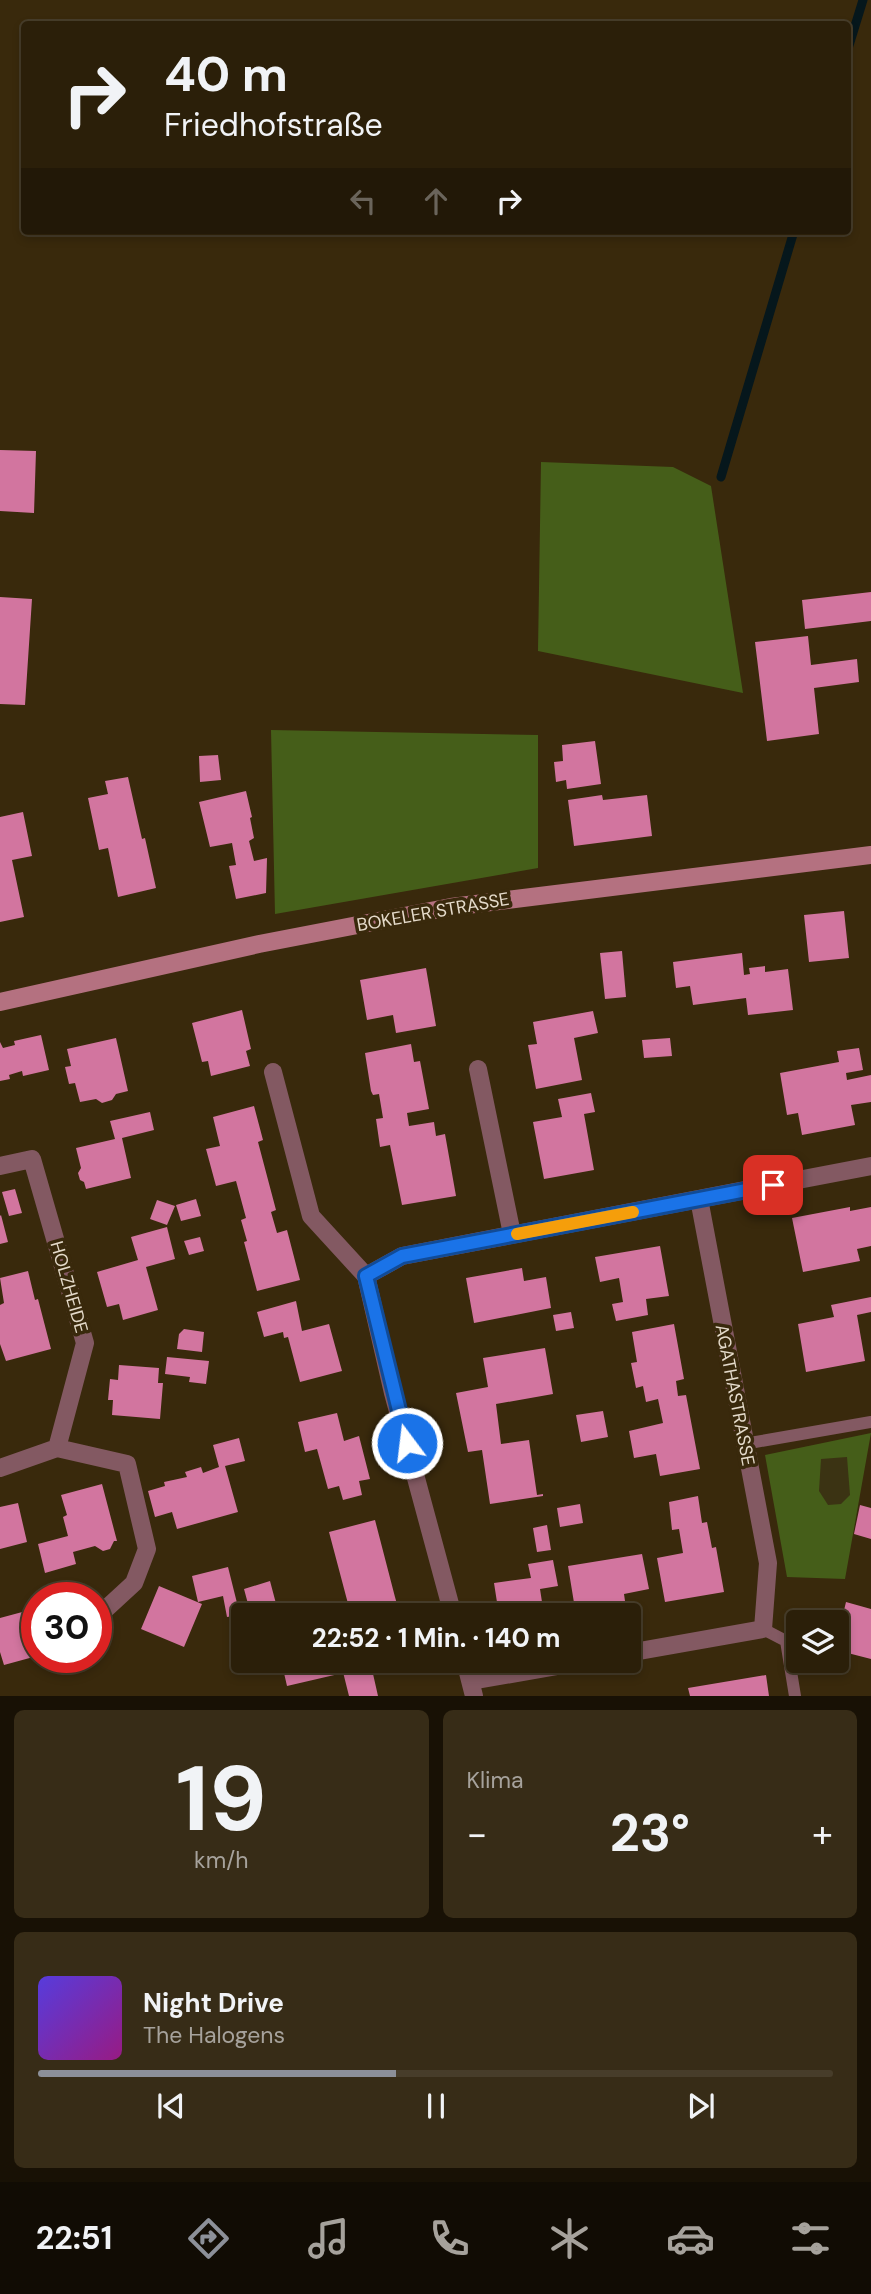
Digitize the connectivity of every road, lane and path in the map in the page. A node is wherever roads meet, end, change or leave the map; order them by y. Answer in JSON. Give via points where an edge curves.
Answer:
{"nodes":[{"id":1,"x":871,"y":855,"type":"edge"},
{"id":2,"x":0,"y":1002,"type":"edge"},
{"id":3,"x":478,"y":1069,"type":"dead end"},
{"id":4,"x":273,"y":1072,"type":"dead end"},
{"id":5,"x":0,"y":1166,"type":"edge"},
{"id":6,"x":871,"y":1166,"type":"edge"},
{"id":7,"x":699,"y":1199,"type":"junction"},
{"id":8,"x":512,"y":1234,"type":"junction"},
{"id":9,"x":366,"y":1276,"type":"junction"},
{"id":10,"x":871,"y":1422,"type":"edge"},
{"id":11,"x":744,"y":1444,"type":"junction"},
{"id":12,"x":57,"y":1448,"type":"junction"},
{"id":13,"x":0,"y":1468,"type":"edge"},
{"id":14,"x":112,"y":1603,"type":"edge"},
{"id":15,"x":450,"y":1603,"type":"edge"},
{"id":16,"x":763,"y":1629,"type":"junction"},
{"id":17,"x":641,"y":1651,"type":"edge"},
{"id":18,"x":536,"y":1673,"type":"edge"},
{"id":19,"x":473,"y":1688,"type":"edge"},
{"id":20,"x":795,"y":1696,"type":"edge"}],
"edges":[{"from":1,"to":2,"type":"main road","name":"BOKELER STRASSE","via":[[451,907]]},
{"from":3,"to":8,"type":"street"},
{"from":4,"to":9,"type":"street","via":[[311,1216]]},
{"from":5,"to":12,"type":"street","name":"HOLZHEIDE","via":[[32,1159],[85,1343]]},
{"from":6,"to":7,"type":"street"},
{"from":7,"to":8,"type":"street"},
{"from":7,"to":11,"type":"street","name":"AGATHASTRASSE"},
{"from":8,"to":9,"type":"street","via":[[402,1256]]},
{"from":9,"to":15,"type":"street"},
{"from":10,"to":11,"type":"lane"},
{"from":11,"to":16,"type":"street","name":"AGATHASTRASSE","via":[[768,1563]]},
{"from":12,"to":13,"type":"street"},
{"from":12,"to":14,"type":"street","via":[[127,1464],[147,1549],[134,1583]]},
{"from":16,"to":17,"type":"street"},
{"from":16,"to":20,"type":"lane","via":[[786,1641]]},
{"from":18,"to":19,"type":"street"}]}
